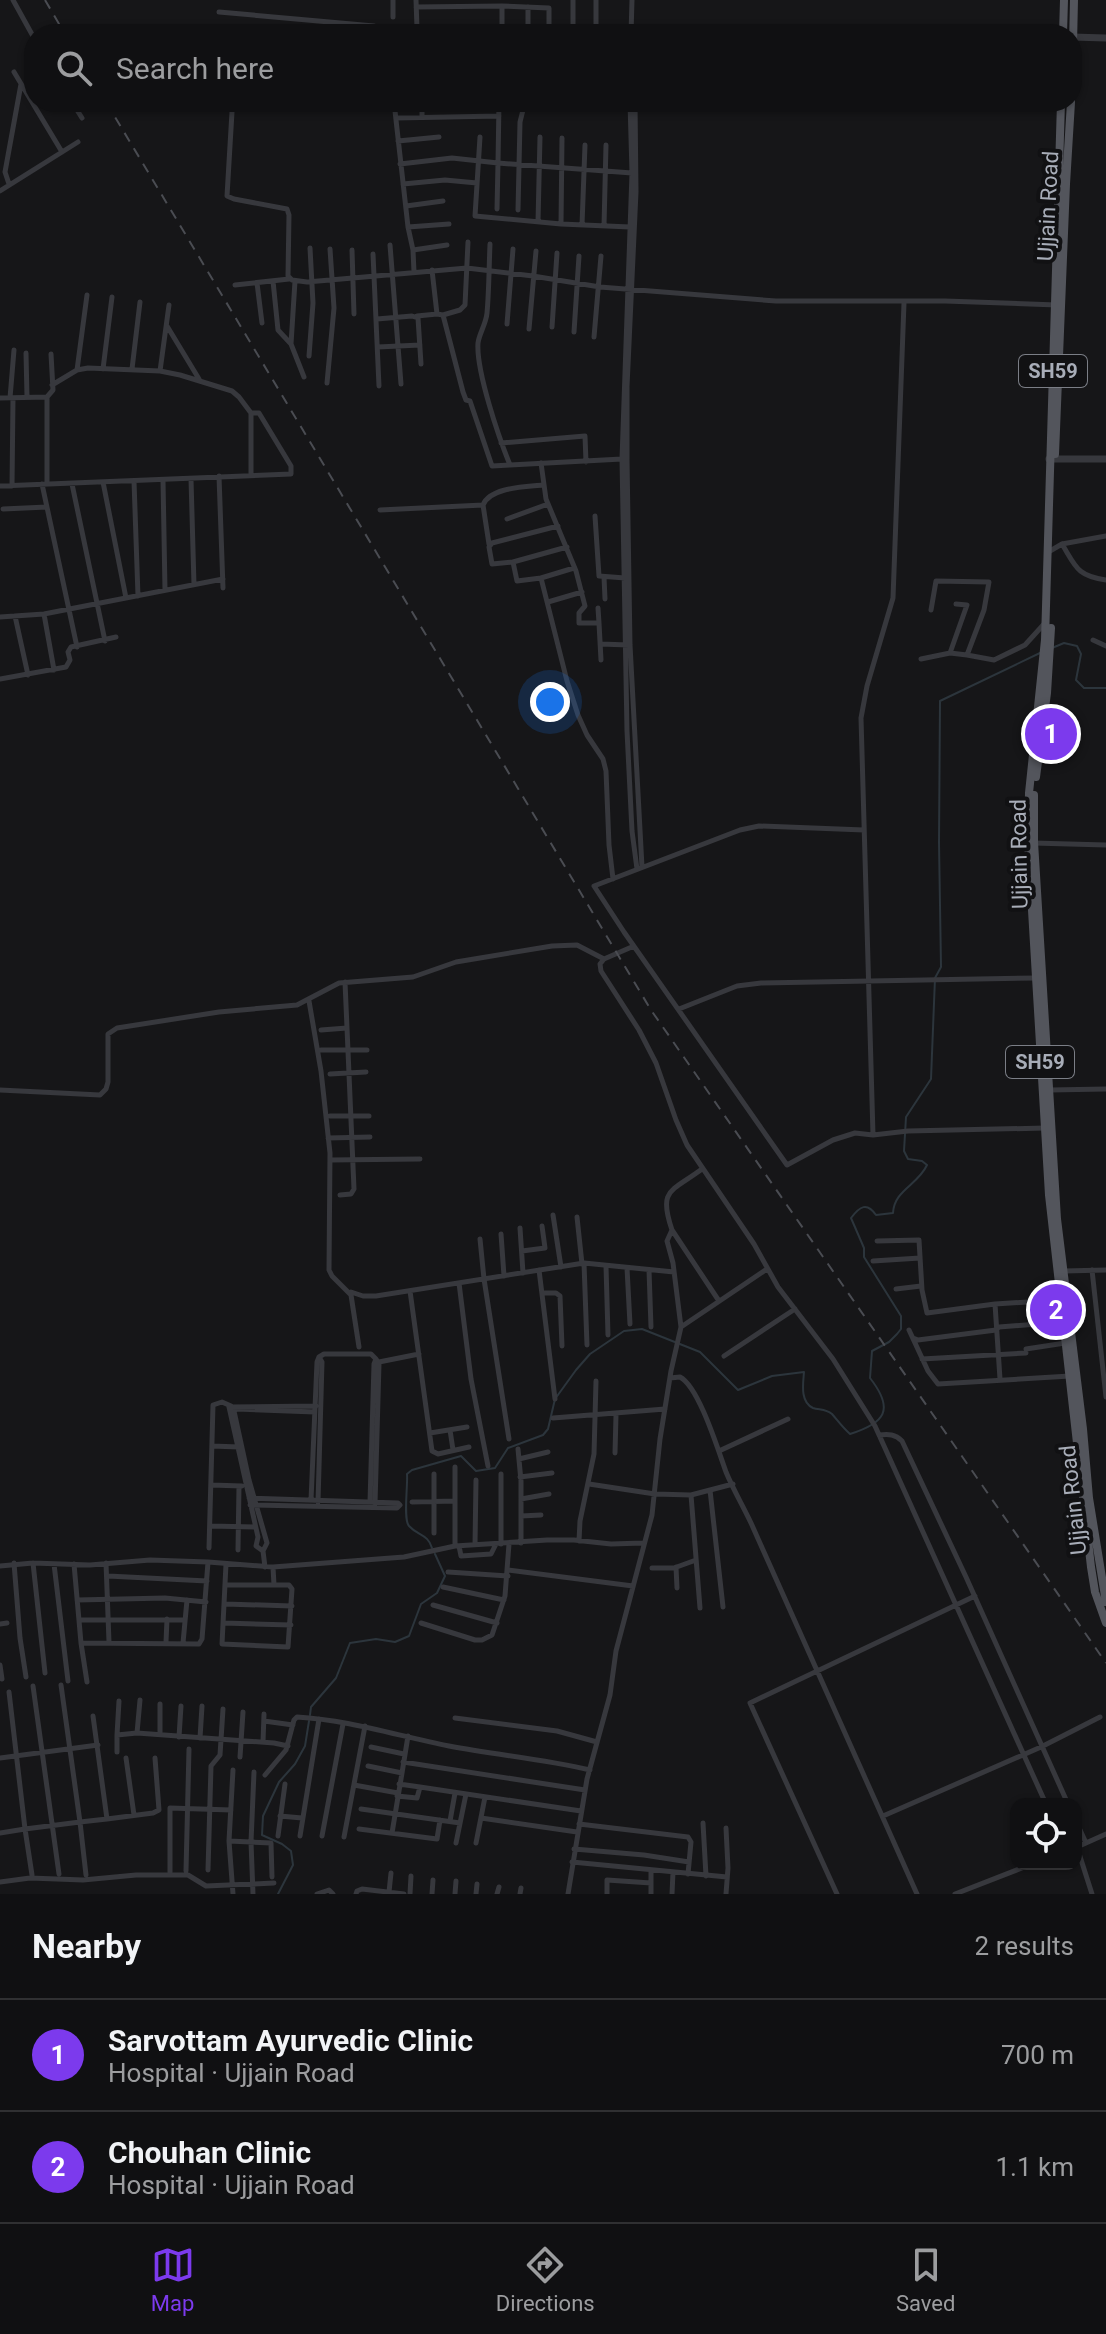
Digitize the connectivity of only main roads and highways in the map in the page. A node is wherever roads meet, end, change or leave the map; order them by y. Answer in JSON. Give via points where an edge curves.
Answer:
{"nodes":[{"id":1,"x":1064,"y":0,"type":"edge"},
{"id":2,"x":1074,"y":0,"type":"edge"},
{"id":3,"x":1063,"y":24,"type":"edge"},
{"id":4,"x":1073,"y":24,"type":"edge"},
{"id":5,"x":1061,"y":112,"type":"edge"},
{"id":6,"x":1070,"y":112,"type":"edge"},
{"id":7,"x":1058,"y":305,"type":"junction"},
{"id":8,"x":1052,"y":459,"type":"junction"},
{"id":9,"x":1048,"y":640,"type":"junction"},
{"id":10,"x":1038,"y":978,"type":"junction"},
{"id":11,"x":1082,"y":1451,"type":"junction"},
{"id":12,"x":1091,"y":1540,"type":"junction"},
{"id":13,"x":1106,"y":1602,"type":"edge"},
{"id":14,"x":1106,"y":1623,"type":"edge"}],
"edges":[{"from":1,"to":3,"type":"main road"},
{"from":2,"to":4,"type":"main road"},
{"from":5,"to":7,"type":"main road","name":"Ujjain Road","number":"SH59"},
{"from":6,"to":7,"type":"main road","name":"Ujjain Road","number":"SH59"},
{"from":7,"to":8,"type":"main road","name":"Ujjain Road","number":"SH59"},
{"from":8,"to":9,"type":"main road","name":"Ujjain Road","number":"SH59"},
{"from":8,"to":9,"type":"main road","name":"Ujjain Road","number":"SH59"},
{"from":9,"to":10,"type":"main road","name":"Ujjain Road","number":"SH59","via":[[1031,843]]},
{"from":10,"to":11,"type":"main road","name":"Ujjain Road","number":"SH59"},
{"from":10,"to":11,"type":"main road","name":"Ujjain Road","number":"SH59","via":[[1049,1195]]},
{"from":11,"to":12,"type":"main road","name":"Ujjain Road","number":"SH59"},
{"from":11,"to":12,"type":"main road","name":"Ujjain Road","number":"SH59"},
{"from":12,"to":13,"type":"main road","name":"Ujjain Road","number":"SH59"},
{"from":12,"to":14,"type":"main road","number":"SH59","via":[[1095,1592]]}]}
